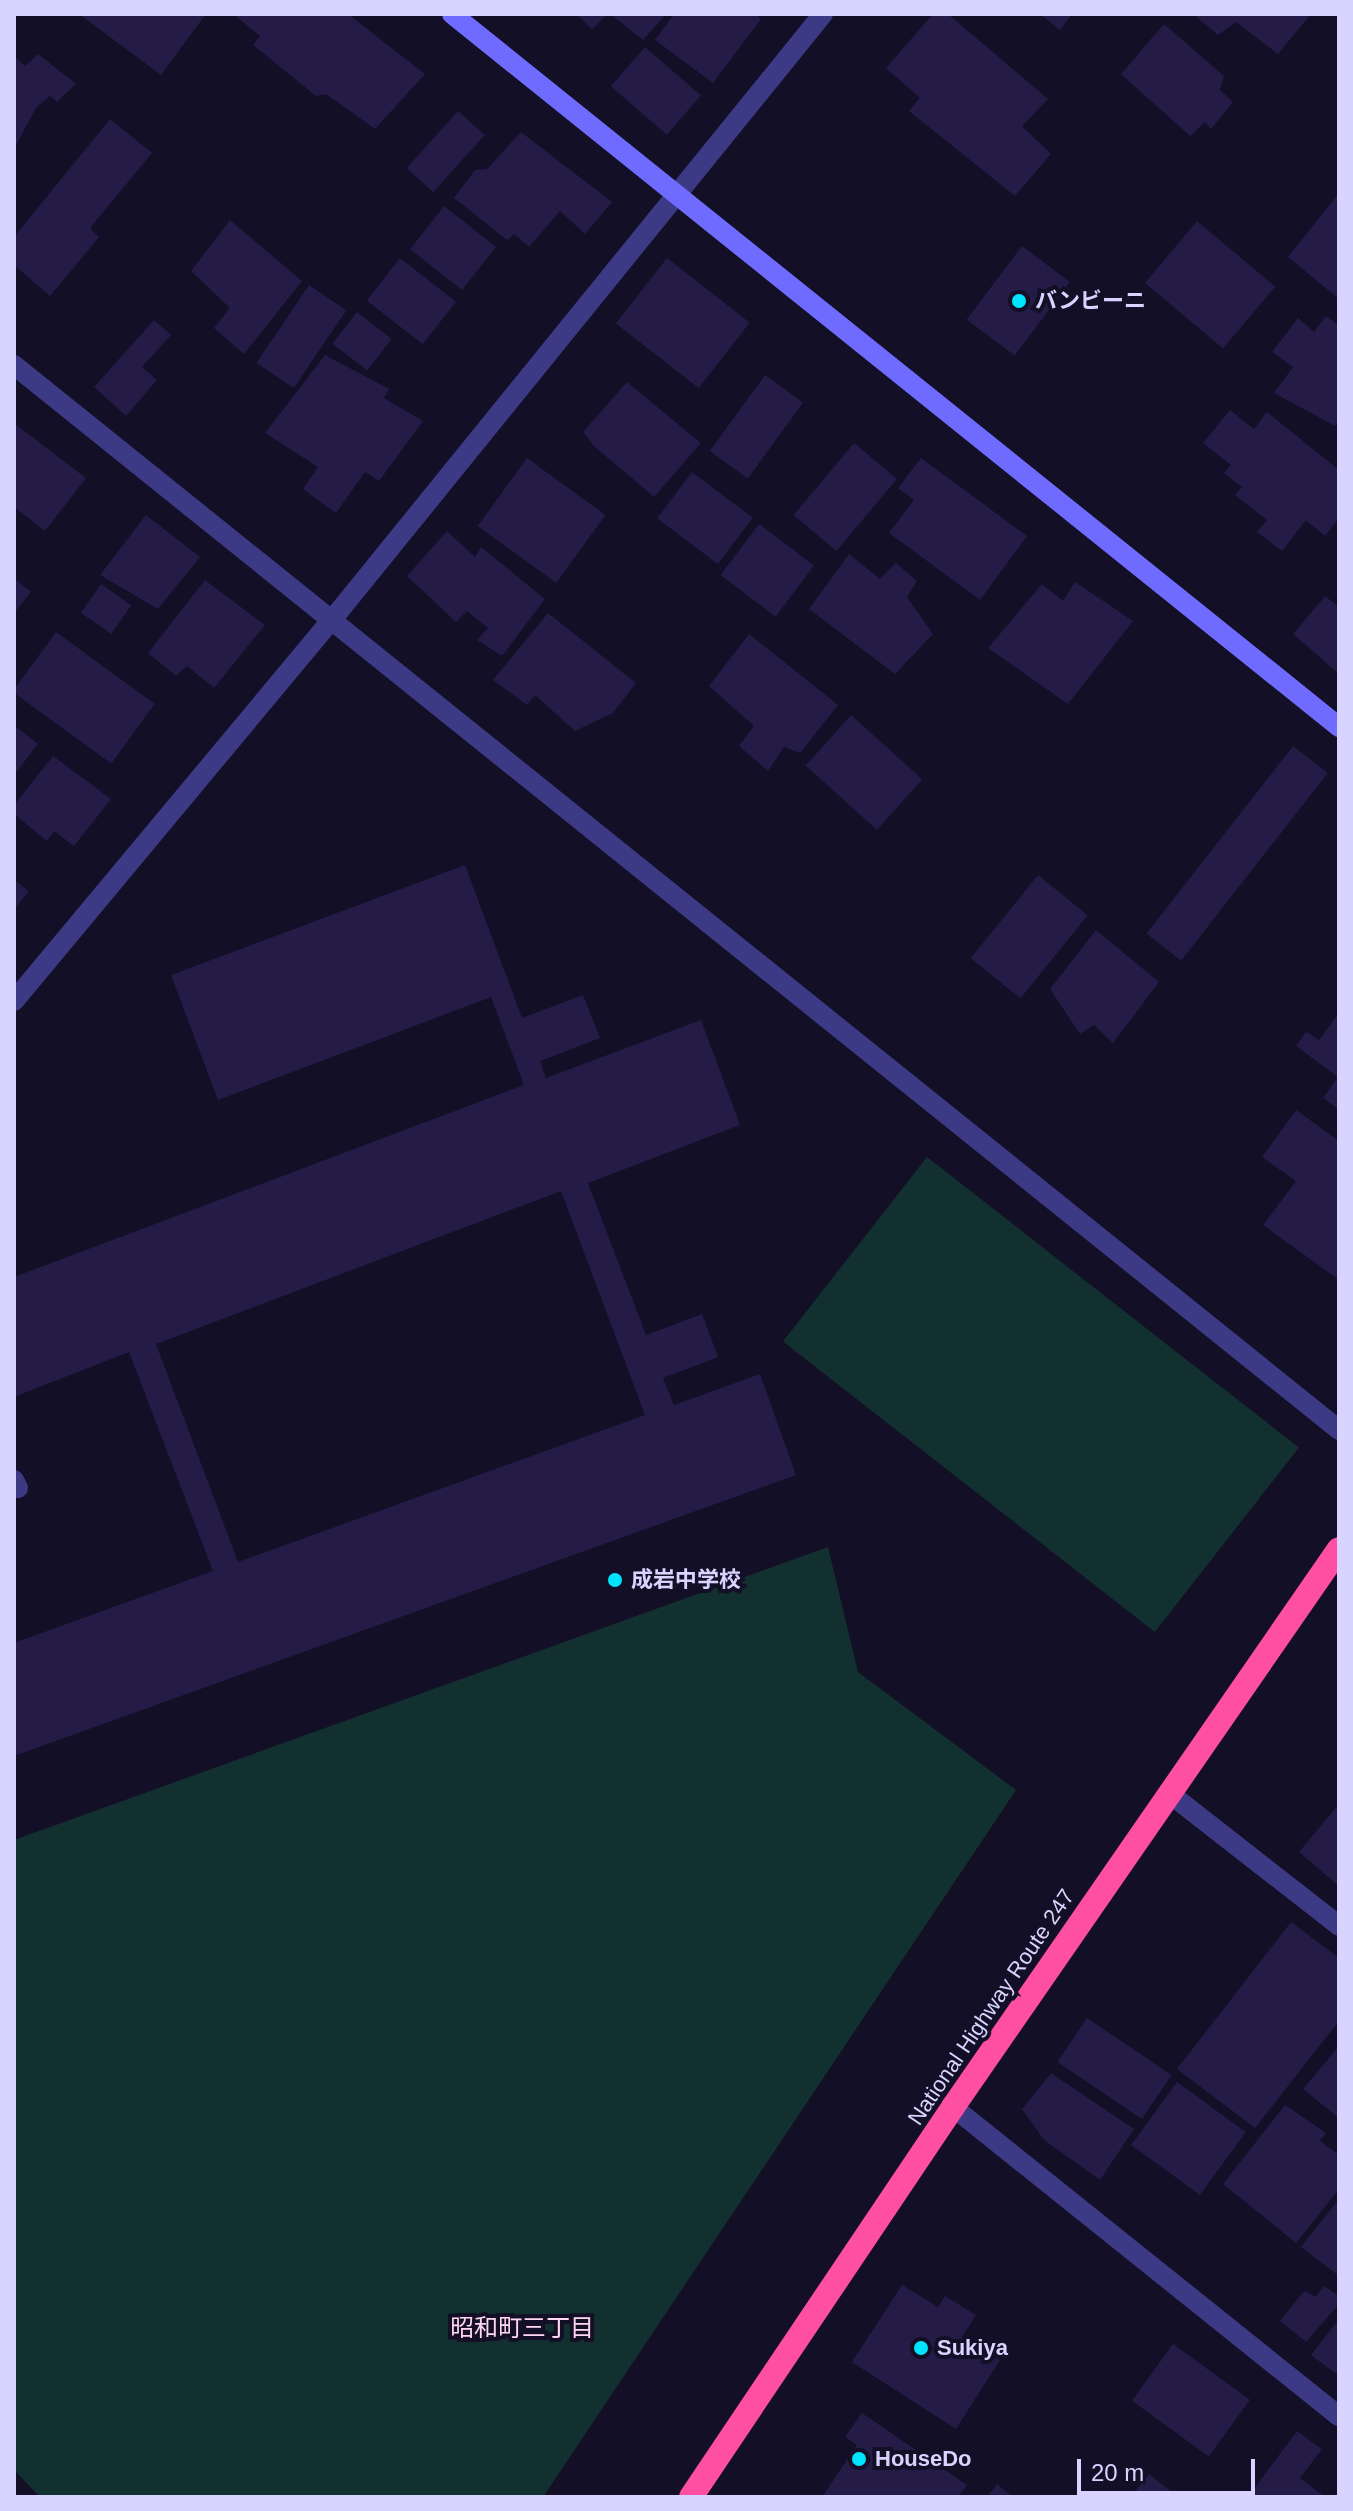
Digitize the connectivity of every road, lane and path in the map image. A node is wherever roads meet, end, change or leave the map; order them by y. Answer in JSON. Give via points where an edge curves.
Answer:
{"nodes":[{"id":1,"x":452,"y":14,"type":"edge"},
{"id":2,"x":823,"y":14,"type":"edge"},
{"id":3,"x":673,"y":194,"type":"junction"},
{"id":4,"x":14,"y":365,"type":"edge"},
{"id":5,"x":331,"y":621,"type":"junction"},
{"id":6,"x":1339,"y":727,"type":"edge"},
{"id":7,"x":14,"y":1001,"type":"edge"},
{"id":8,"x":1339,"y":1430,"type":"edge"},
{"id":9,"x":1339,"y":1549,"type":"edge"},
{"id":10,"x":1169,"y":1793,"type":"junction"},
{"id":11,"x":1339,"y":1926,"type":"edge"},
{"id":12,"x":953,"y":2107,"type":"junction"},
{"id":13,"x":1339,"y":2416,"type":"edge"},
{"id":14,"x":691,"y":2497,"type":"edge"}],
"edges":[{"from":1,"to":3,"type":"street"},
{"from":2,"to":3,"type":"street"},
{"from":3,"to":5,"type":"street"},
{"from":3,"to":6,"type":"street"},
{"from":4,"to":5,"type":"street"},
{"from":5,"to":7,"type":"street"},
{"from":5,"to":8,"type":"street"},
{"from":9,"to":10,"type":"highway","name":"National Highway Route 247"},
{"from":10,"to":11,"type":"street"},
{"from":10,"to":12,"type":"highway","name":"National Highway Route 247"},
{"from":12,"to":13,"type":"street"},
{"from":12,"to":14,"type":"highway","name":"National Highway Route 247"}]}
